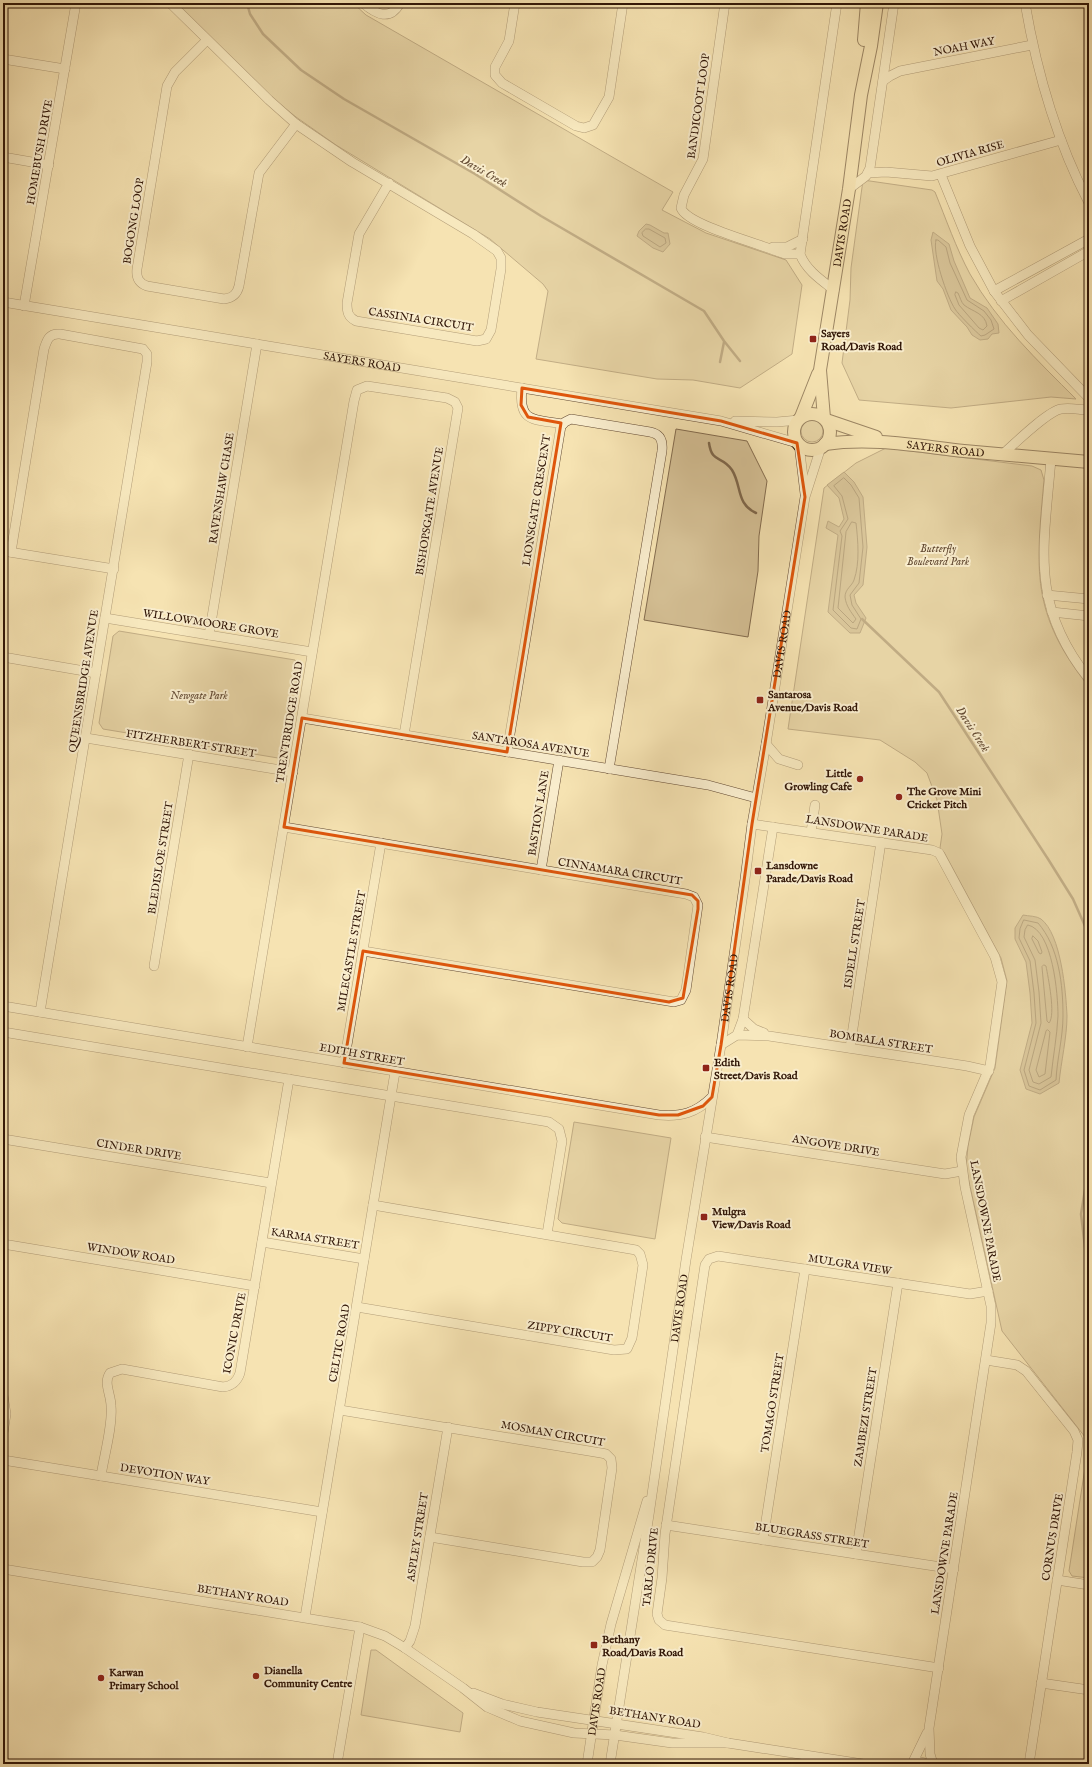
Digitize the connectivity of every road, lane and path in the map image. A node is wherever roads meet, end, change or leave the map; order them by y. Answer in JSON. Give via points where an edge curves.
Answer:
{"nodes":[{"id":1,"x":76,"y":3,"type":"edge"},
{"id":2,"x":170,"y":3,"type":"edge"},
{"id":3,"x":363,"y":3,"type":"edge"},
{"id":4,"x":400,"y":3,"type":"edge"},
{"id":5,"x":515,"y":3,"type":"edge"},
{"id":6,"x":622,"y":3,"type":"edge"},
{"id":7,"x":725,"y":3,"type":"edge"},
{"id":8,"x":837,"y":3,"type":"edge"},
{"id":9,"x":867,"y":3,"type":"edge"},
{"id":10,"x":877,"y":3,"type":"edge"},
{"id":11,"x":894,"y":3,"type":"edge"},
{"id":12,"x":1025,"y":3,"type":"edge"},
{"id":13,"x":207,"y":40,"type":"junction"},
{"id":14,"x":1032,"y":45,"type":"junction"},
{"id":15,"x":3,"y":59,"type":"edge"},
{"id":16,"x":885,"y":63,"type":"junction"},
{"id":17,"x":65,"y":69,"type":"junction"},
{"id":18,"x":900,"y":71,"type":"junction"},
{"id":19,"x":883,"y":81,"type":"junction"},
{"id":20,"x":861,"y":95,"type":"junction"},
{"id":21,"x":296,"y":124,"type":"junction"},
{"id":22,"x":1061,"y":140,"type":"junction"},
{"id":23,"x":3,"y":157,"type":"edge"},
{"id":24,"x":872,"y":160,"type":"junction"},
{"id":25,"x":49,"y":165,"type":"junction"},
{"id":26,"x":886,"y":172,"type":"junction"},
{"id":27,"x":868,"y":173,"type":"junction"},
{"id":28,"x":941,"y":175,"type":"junction"},
{"id":29,"x":388,"y":183,"type":"junction"},
{"id":30,"x":849,"y":189,"type":"junction"},
{"id":31,"x":1089,"y":203,"type":"edge"},
{"id":32,"x":802,"y":239,"type":"junction"},
{"id":33,"x":1089,"y":239,"type":"edge"},
{"id":34,"x":766,"y":246,"type":"junction"},
{"id":35,"x":1089,"y":251,"type":"edge"},
{"id":36,"x":800,"y":254,"type":"junction"},
{"id":37,"x":834,"y":290,"type":"junction"},
{"id":38,"x":994,"y":291,"type":"junction"},
{"id":39,"x":1001,"y":301,"type":"junction"},
{"id":40,"x":3,"y":302,"type":"edge"},
{"id":41,"x":24,"y":306,"type":"junction"},
{"id":42,"x":257,"y":344,"type":"junction"},
{"id":43,"x":820,"y":370,"type":"junction"},
{"id":44,"x":522,"y":388,"type":"junction"},
{"id":45,"x":1089,"y":398,"type":"edge"},
{"id":46,"x":354,"y":401,"type":"joint"},
{"id":47,"x":1089,"y":410,"type":"edge"},
{"id":48,"x":800,"y":418,"type":"junction"},
{"id":49,"x":825,"y":420,"type":"junction"},
{"id":50,"x":722,"y":421,"type":"junction"},
{"id":51,"x":563,"y":424,"type":"junction"},
{"id":52,"x":889,"y":442,"type":"junction"},
{"id":53,"x":798,"y":444,"type":"junction"},
{"id":54,"x":823,"y":446,"type":"junction"},
{"id":55,"x":1003,"y":454,"type":"junction"},
{"id":56,"x":1051,"y":458,"type":"junction"},
{"id":57,"x":1087,"y":463,"type":"edge"},
{"id":58,"x":805,"y":497,"type":"junction"},
{"id":59,"x":7,"y":551,"type":"edge"},
{"id":60,"x":114,"y":569,"type":"junction"},
{"id":61,"x":1047,"y":595,"type":"junction"},
{"id":62,"x":1089,"y":599,"type":"edge"},
{"id":63,"x":1052,"y":612,"type":"junction"},
{"id":64,"x":1089,"y":616,"type":"edge"},
{"id":65,"x":105,"y":618,"type":"junction"},
{"id":66,"x":209,"y":635,"type":"junction"},
{"id":67,"x":312,"y":652,"type":"junction"},
{"id":68,"x":3,"y":657,"type":"edge"},
{"id":69,"x":96,"y":673,"type":"junction"},
{"id":70,"x":1089,"y":679,"type":"edge"},
{"id":71,"x":302,"y":718,"type":"junction"},
{"id":72,"x":404,"y":735,"type":"junction"},
{"id":73,"x":86,"y":738,"type":"junction"},
{"id":74,"x":766,"y":744,"type":"junction"},
{"id":75,"x":507,"y":752,"type":"junction"},
{"id":76,"x":189,"y":754,"type":"junction"},
{"id":77,"x":559,"y":760,"type":"junction"},
{"id":78,"x":798,"y":765,"type":"dead end"},
{"id":79,"x":609,"y":769,"type":"junction"},
{"id":80,"x":293,"y":772,"type":"junction"},
{"id":81,"x":756,"y":798,"type":"junction"},
{"id":82,"x":815,"y":805,"type":"dead end"},
{"id":83,"x":752,"y":824,"type":"junction"},
{"id":84,"x":284,"y":827,"type":"junction"},
{"id":85,"x":773,"y":827,"type":"junction"},
{"id":86,"x":811,"y":832,"type":"junction"},
{"id":87,"x":882,"y":842,"type":"junction"},
{"id":88,"x":381,"y":843,"type":"junction"},
{"id":89,"x":541,"y":870,"type":"junction"},
{"id":90,"x":362,"y":951,"type":"junction"},
{"id":91,"x":154,"y":966,"type":"dead end"},
{"id":92,"x":3,"y":1006,"type":"edge"},
{"id":93,"x":40,"y":1012,"type":"junction"},
{"id":94,"x":743,"y":1019,"type":"junction"},
{"id":95,"x":3,"y":1032,"type":"edge"},
{"id":96,"x":737,"y":1035,"type":"junction"},
{"id":97,"x":769,"y":1036,"type":"junction"},
{"id":98,"x":721,"y":1045,"type":"junction"},
{"id":99,"x":247,"y":1047,"type":"junction"},
{"id":100,"x":850,"y":1048,"type":"junction"},
{"id":101,"x":344,"y":1063,"type":"junction"},
{"id":102,"x":989,"y":1071,"type":"junction"},
{"id":103,"x":395,"y":1072,"type":"junction"},
{"id":104,"x":289,"y":1079,"type":"junction"},
{"id":105,"x":391,"y":1096,"type":"junction"},
{"id":106,"x":712,"y":1098,"type":"junction"},
{"id":107,"x":706,"y":1137,"type":"junction"},
{"id":108,"x":3,"y":1139,"type":"edge"},
{"id":109,"x":962,"y":1171,"type":"junction"},
{"id":110,"x":272,"y":1183,"type":"junction"},
{"id":111,"x":373,"y":1205,"type":"junction"},
{"id":112,"x":547,"y":1234,"type":"junction"},
{"id":113,"x":262,"y":1242,"type":"junction"},
{"id":114,"x":3,"y":1244,"type":"edge"},
{"id":115,"x":364,"y":1259,"type":"junction"},
{"id":116,"x":709,"y":1259,"type":"joint"},
{"id":117,"x":805,"y":1269,"type":"junction"},
{"id":118,"x":898,"y":1283,"type":"junction"},
{"id":119,"x":255,"y":1286,"type":"junction"},
{"id":120,"x":988,"y":1291,"type":"junction"},
{"id":121,"x":357,"y":1307,"type":"junction"},
{"id":122,"x":986,"y":1360,"type":"junction"},
{"id":123,"x":3,"y":1395,"type":"edge"},
{"id":124,"x":340,"y":1410,"type":"junction"},
{"id":125,"x":448,"y":1427,"type":"junction"},
{"id":126,"x":3,"y":1433,"type":"edge"},
{"id":127,"x":3,"y":1460,"type":"edge"},
{"id":128,"x":101,"y":1476,"type":"junction"},
{"id":129,"x":654,"y":1478,"type":"junction"},
{"id":130,"x":322,"y":1512,"type":"junction"},
{"id":131,"x":666,"y":1525,"type":"junction"},
{"id":132,"x":430,"y":1537,"type":"junction"},
{"id":133,"x":763,"y":1540,"type":"junction"},
{"id":134,"x":856,"y":1554,"type":"junction"},
{"id":135,"x":3,"y":1569,"type":"edge"},
{"id":136,"x":954,"y":1569,"type":"junction"},
{"id":137,"x":1057,"y":1580,"type":"junction"},
{"id":138,"x":1089,"y":1585,"type":"edge"},
{"id":139,"x":305,"y":1617,"type":"junction"},
{"id":140,"x":360,"y":1627,"type":"junction"},
{"id":141,"x":405,"y":1648,"type":"junction"},
{"id":142,"x":939,"y":1668,"type":"junction"},
{"id":143,"x":1041,"y":1683,"type":"junction"},
{"id":144,"x":463,"y":1688,"type":"junction"},
{"id":145,"x":1089,"y":1690,"type":"edge"},
{"id":146,"x":594,"y":1720,"type":"junction"},
{"id":147,"x":617,"y":1723,"type":"junction"},
{"id":148,"x":929,"y":1728,"type":"junction"},
{"id":149,"x":592,"y":1734,"type":"junction"},
{"id":150,"x":615,"y":1735,"type":"junction"},
{"id":151,"x":728,"y":1743,"type":"junction"},
{"id":152,"x":828,"y":1761,"type":"edge"},
{"id":153,"x":337,"y":1764,"type":"edge"},
{"id":154,"x":587,"y":1764,"type":"edge"},
{"id":155,"x":610,"y":1764,"type":"edge"},
{"id":156,"x":863,"y":1764,"type":"edge"},
{"id":157,"x":913,"y":1764,"type":"edge"},
{"id":158,"x":929,"y":1764,"type":"edge"},
{"id":159,"x":933,"y":1764,"type":"edge"},
{"id":160,"x":1029,"y":1764,"type":"edge"}],
"edges":[{"from":1,"to":17,"type":"street","name":"HOMEBUSH DRIVE"},
{"from":2,"to":13,"type":"street","name":"CASSINIA CIRCUIT"},
{"from":3,"to":4,"type":"street","via":[[386,15],[395,11]]},
{"from":5,"to":6,"type":"street","via":[[509,41],[495,67],[496,78],[576,126],[584,128],[593,124],[609,97]]},
{"from":7,"to":34,"type":"street","name":"BANDICOOT LOOP","via":[[703,159],[684,195],[681,208],[688,217],[708,226]]},
{"from":8,"to":32,"type":"street"},
{"from":9,"to":20,"type":"main road","name":"DAVIS ROAD"},
{"from":10,"to":20,"type":"main road","name":"DAVIS ROAD"},
{"from":11,"to":16,"type":"street"},
{"from":12,"to":14,"type":"street"},
{"from":13,"to":21,"type":"street","name":"CASSINIA CIRCUIT"},
{"from":13,"to":21,"type":"street","name":"BOGONG LOOP","via":[[175,72],[167,86],[137,269],[140,282],[147,286],[224,299],[236,294],[259,173]]},
{"from":14,"to":18,"type":"street","name":"NOAH WAY"},
{"from":14,"to":22,"type":"street"},
{"from":15,"to":17,"type":"street"},
{"from":16,"to":18,"type":"street"},
{"from":16,"to":19,"type":"street"},
{"from":17,"to":25,"type":"street","name":"HOMEBUSH DRIVE"},
{"from":18,"to":19,"type":"street","name":"NOAH WAY"},
{"from":19,"to":24,"type":"street"},
{"from":20,"to":30,"type":"main road","name":"DAVIS ROAD"},
{"from":21,"to":29,"type":"street","name":"CASSINIA CIRCUIT"},
{"from":22,"to":28,"type":"street","name":"OLIVIA RISE"},
{"from":22,"to":31,"type":"street"},
{"from":23,"to":25,"type":"street"},
{"from":24,"to":26,"type":"street"},
{"from":24,"to":27,"type":"street"},
{"from":25,"to":41,"type":"street","name":"HOMEBUSH DRIVE"},
{"from":26,"to":27,"type":"street","name":"OLIVIA RISE"},
{"from":26,"to":28,"type":"street","name":"OLIVIA RISE","via":[[925,177]]},
{"from":27,"to":30,"type":"street"},
{"from":28,"to":38,"type":"street","via":[[970,246]]},
{"from":29,"to":29,"type":"street","name":"CASSINIA CIRCUIT","via":[[359,234],[347,303],[348,313],[356,321],[477,341],[486,339],[492,326],[501,269],[499,254],[473,234]]},
{"from":30,"to":37,"type":"main road","name":"DAVIS ROAD"},
{"from":32,"to":34,"type":"street","name":"BANDICOOT LOOP","via":[[787,247]]},
{"from":32,"to":36,"type":"street"},
{"from":33,"to":38,"type":"street"},
{"from":34,"to":36,"type":"street","name":"BANDICOOT LOOP","via":[[785,254]]},
{"from":35,"to":39,"type":"street"},
{"from":36,"to":37,"type":"street","via":[[809,269]]},
{"from":37,"to":43,"type":"main road","name":"DAVIS ROAD"},
{"from":38,"to":39,"type":"street"},
{"from":39,"to":45,"type":"street","via":[[1028,335]]},
{"from":40,"to":41,"type":"street","name":"SAYERS ROAD"},
{"from":41,"to":42,"type":"street","name":"SAYERS ROAD"},
{"from":42,"to":44,"type":"street","name":"SAYERS ROAD"},
{"from":42,"to":66,"type":"street","name":"RAVENSHAW CHASE"},
{"from":43,"to":48,"type":"main road","name":"DAVIS ROAD"},
{"from":43,"to":49,"type":"main road","name":"DAVIS ROAD"},
{"from":44,"to":50,"type":"street","name":"SAYERS ROAD"},
{"from":44,"to":51,"type":"street","via":[[521,405],[528,416]]},
{"from":46,"to":67,"type":"street","name":"TRENTBRIDGE ROAD"},
{"from":46,"to":72,"type":"street","name":"BISHOPSGATE AVENUE","via":[[357,390],[367,386],[447,398],[455,402],[458,408]]},
{"from":47,"to":55,"type":"street","via":[[1057,410]]},
{"from":48,"to":49,"type":"main road","via":[[813,414]]},
{"from":48,"to":50,"type":"street","name":"SAYERS ROAD","via":[[765,422]]},
{"from":48,"to":53,"type":"main road","via":[[794,428]]},
{"from":49,"to":52,"type":"main road","name":"SAYERS ROAD"},
{"from":49,"to":54,"type":"main road","via":[[830,430],[828,440]]},
{"from":50,"to":53,"type":"street","name":"SAYERS ROAD"},
{"from":51,"to":75,"type":"street","name":"LIONSGATE CRESCENT"},
{"from":51,"to":79,"type":"street","name":"LIONSGATE CRESCENT","via":[[568,420],[575,420],[650,432],[658,434],[662,443]]},
{"from":52,"to":54,"type":"main road","name":"SAYERS ROAD","via":[[854,441]]},
{"from":52,"to":55,"type":"main road","name":"SAYERS ROAD"},
{"from":53,"to":54,"type":"main road","via":[[809,450]]},
{"from":53,"to":58,"type":"street"},
{"from":54,"to":58,"type":"street"},
{"from":55,"to":56,"type":"main road","name":"SAYERS ROAD"},
{"from":56,"to":57,"type":"main road","name":"SAYERS ROAD"},
{"from":56,"to":61,"type":"street","via":[[1043,554]]},
{"from":58,"to":74,"type":"street","name":"DAVIS ROAD"},
{"from":59,"to":60,"type":"street"},
{"from":59,"to":60,"type":"street","name":"QUEENSBRIDGE AVENUE","via":[[44,349],[52,335],[60,334],[140,348],[146,354],[148,362]]},
{"from":60,"to":65,"type":"street","name":"QUEENSBRIDGE AVENUE"},
{"from":61,"to":62,"type":"street"},
{"from":61,"to":63,"type":"street"},
{"from":63,"to":64,"type":"street"},
{"from":63,"to":70,"type":"street","via":[[1063,641]]},
{"from":65,"to":66,"type":"street","name":"WILLOWMOORE GROVE"},
{"from":65,"to":69,"type":"street","name":"QUEENSBRIDGE AVENUE"},
{"from":66,"to":67,"type":"street","name":"WILLOWMOORE GROVE"},
{"from":67,"to":71,"type":"street","name":"TRENTBRIDGE ROAD"},
{"from":68,"to":69,"type":"street"},
{"from":69,"to":73,"type":"street","name":"QUEENSBRIDGE AVENUE"},
{"from":71,"to":72,"type":"street","name":"SANTAROSA AVENUE"},
{"from":71,"to":80,"type":"street","name":"TRENTBRIDGE ROAD"},
{"from":72,"to":75,"type":"street","name":"SANTAROSA AVENUE"},
{"from":73,"to":76,"type":"street","name":"FITZHERBERT STREET"},
{"from":73,"to":93,"type":"street","name":"QUEENSBRIDGE AVENUE"},
{"from":74,"to":78,"type":"street","via":[[779,759]]},
{"from":74,"to":81,"type":"street","name":"DAVIS ROAD"},
{"from":75,"to":77,"type":"street","name":"SANTAROSA AVENUE"},
{"from":76,"to":80,"type":"street","name":"FITZHERBERT STREET"},
{"from":76,"to":91,"type":"street","name":"BLEDISLOE STREET"},
{"from":77,"to":79,"type":"street","name":"SANTAROSA AVENUE"},
{"from":77,"to":89,"type":"street","name":"BASTION LANE"},
{"from":79,"to":81,"type":"street","name":"SANTAROSA AVENUE","via":[[708,785]]},
{"from":80,"to":84,"type":"street","name":"TRENTBRIDGE ROAD"},
{"from":81,"to":83,"type":"street","name":"DAVIS ROAD"},
{"from":82,"to":86,"type":"street"},
{"from":83,"to":85,"type":"street","name":"LANSDOWNE PARADE"},
{"from":83,"to":98,"type":"street","name":"DAVIS ROAD"},
{"from":84,"to":88,"type":"street","name":"CINNAMARA CIRCUIT"},
{"from":84,"to":99,"type":"street","name":"TRENTBRIDGE ROAD"},
{"from":85,"to":86,"type":"street","name":"LANSDOWNE PARADE"},
{"from":85,"to":94,"type":"street"},
{"from":86,"to":87,"type":"street","name":"LANSDOWNE PARADE"},
{"from":87,"to":100,"type":"street","name":"ISDELL STREET"},
{"from":87,"to":102,"type":"street","name":"LANSDOWNE PARADE","via":[[939,853],[995,957],[1002,986]]},
{"from":88,"to":89,"type":"street","name":"CINNAMARA CIRCUIT"},
{"from":88,"to":90,"type":"street","name":"MILECASTLE STREET"},
{"from":89,"to":90,"type":"street","name":"CINNAMARA CIRCUIT","via":[[694,897],[698,902],[698,909],[686,990],[681,1000],[669,1002]]},
{"from":90,"to":101,"type":"street","name":"MILECASTLE STREET"},
{"from":92,"to":93,"type":"street","name":"EDITH STREET"},
{"from":93,"to":99,"type":"street","name":"EDITH STREET"},
{"from":94,"to":96,"type":"street"},
{"from":94,"to":97,"type":"street","name":"BOMBALA STREET","via":[[754,1029]]},
{"from":95,"to":104,"type":"street"},
{"from":96,"to":97,"type":"street","name":"BOMBALA STREET"},
{"from":96,"to":98,"type":"street"},
{"from":97,"to":100,"type":"street","name":"BOMBALA STREET"},
{"from":98,"to":106,"type":"street","name":"DAVIS ROAD"},
{"from":99,"to":101,"type":"street","name":"EDITH STREET"},
{"from":100,"to":102,"type":"street","name":"BOMBALA STREET"},
{"from":101,"to":103,"type":"street","name":"EDITH STREET"},
{"from":102,"to":109,"type":"street","name":"LANSDOWNE PARADE","via":[[969,1115],[962,1150]]},
{"from":103,"to":105,"type":"street","name":"CELTIC ROAD"},
{"from":103,"to":106,"type":"street","name":"EDITH STREET","via":[[659,1115],[687,1113],[703,1106]]},
{"from":104,"to":105,"type":"street"},
{"from":104,"to":110,"type":"street","name":"ICONIC DRIVE"},
{"from":105,"to":111,"type":"street","name":"CELTIC ROAD"},
{"from":105,"to":112,"type":"street","via":[[550,1122],[559,1130],[562,1141]]},
{"from":106,"to":107,"type":"street","name":"DAVIS ROAD"},
{"from":107,"to":109,"type":"street","name":"ANGOVE DRIVE","via":[[945,1174]]},
{"from":107,"to":129,"type":"street","name":"DAVIS ROAD"},
{"from":108,"to":110,"type":"street","name":"CINDER DRIVE"},
{"from":109,"to":120,"type":"street","name":"LANSDOWNE PARADE"},
{"from":110,"to":113,"type":"street","name":"ICONIC DRIVE"},
{"from":111,"to":112,"type":"street","name":"ZIPPY CIRCUIT"},
{"from":111,"to":115,"type":"street","name":"CELTIC ROAD"},
{"from":112,"to":121,"type":"street","name":"ZIPPY CIRCUIT","via":[[630,1248],[640,1254],[643,1265],[632,1338],[627,1349],[614,1350]]},
{"from":113,"to":115,"type":"street","name":"KARMA STREET"},
{"from":113,"to":119,"type":"street","name":"ICONIC DRIVE"},
{"from":114,"to":119,"type":"street","name":"WINDOW ROAD"},
{"from":115,"to":121,"type":"street","name":"CELTIC ROAD"},
{"from":116,"to":117,"type":"street","name":"MULGRA VIEW","via":[[718,1256]]},
{"from":116,"to":131,"type":"street","name":"TARLO DRIVE","via":[[705,1265]]},
{"from":117,"to":118,"type":"street","name":"MULGRA VIEW"},
{"from":117,"to":133,"type":"street","name":"TOMAGO STREET"},
{"from":118,"to":120,"type":"street","name":"MULGRA VIEW","via":[[970,1294]]},
{"from":118,"to":134,"type":"street","name":"ZAMBEZI STREET"},
{"from":119,"to":128,"type":"street","name":"ICONIC DRIVE","via":[[240,1373],[234,1384],[222,1387],[122,1369],[110,1373],[106,1378],[112,1412]]},
{"from":120,"to":122,"type":"street","name":"LANSDOWNE PARADE","via":[[991,1323]]},
{"from":121,"to":124,"type":"street","name":"CELTIC ROAD"},
{"from":122,"to":136,"type":"street","name":"LANSDOWNE PARADE"},
{"from":122,"to":137,"type":"street","name":"CORNUS DRIVE","via":[[1016,1365],[1026,1371],[1076,1436],[1077,1452]]},
{"from":123,"to":126,"type":"street","via":[[6,1414]]},
{"from":124,"to":125,"type":"street","name":"MOSMAN CIRCUIT"},
{"from":124,"to":130,"type":"street","name":"CELTIC ROAD"},
{"from":125,"to":132,"type":"street","name":"ASPLEY STREET"},
{"from":125,"to":132,"type":"street","name":"MOSMAN CIRCUIT","via":[[609,1456],[612,1468],[600,1550],[595,1560],[583,1562]]},
{"from":127,"to":128,"type":"street","name":"DEVOTION WAY"},
{"from":128,"to":130,"type":"street","name":"DEVOTION WAY"},
{"from":129,"to":146,"type":"street","name":"DAVIS ROAD","via":[[611,1624]]},
{"from":129,"to":147,"type":"street","name":"DAVIS ROAD"},
{"from":130,"to":139,"type":"street","name":"CELTIC ROAD"},
{"from":131,"to":133,"type":"street","name":"BLUEGRASS STREET"},
{"from":131,"to":142,"type":"street","name":"TARLO DRIVE","via":[[657,1614],[665,1625]]},
{"from":132,"to":141,"type":"street","name":"ASPLEY STREET","via":[[415,1626]]},
{"from":133,"to":134,"type":"street","name":"BLUEGRASS STREET"},
{"from":134,"to":136,"type":"street","name":"BLUEGRASS STREET"},
{"from":135,"to":139,"type":"street","name":"BETHANY ROAD"},
{"from":136,"to":142,"type":"street","name":"LANSDOWNE PARADE"},
{"from":137,"to":138,"type":"street"},
{"from":137,"to":143,"type":"street","name":"CORNUS DRIVE"},
{"from":139,"to":140,"type":"street","name":"BETHANY ROAD"},
{"from":140,"to":141,"type":"street","name":"BETHANY ROAD","via":[[385,1636]]},
{"from":140,"to":153,"type":"street"},
{"from":141,"to":144,"type":"street","name":"BETHANY ROAD"},
{"from":142,"to":148,"type":"street","name":"LANSDOWNE PARADE"},
{"from":143,"to":145,"type":"street"},
{"from":143,"to":160,"type":"street","name":"CORNUS DRIVE"},
{"from":144,"to":146,"type":"street","name":"BETHANY ROAD","via":[[522,1709]]},
{"from":144,"to":149,"type":"street","name":"BETHANY ROAD","via":[[487,1707],[520,1721],[574,1733]]},
{"from":146,"to":147,"type":"street","name":"BETHANY ROAD"},
{"from":146,"to":149,"type":"street","name":"DAVIS ROAD"},
{"from":147,"to":150,"type":"street","name":"DAVIS ROAD"},
{"from":147,"to":151,"type":"street","name":"BETHANY ROAD"},
{"from":148,"to":157,"type":"street","name":"LANSDOWNE PARADE"},
{"from":148,"to":159,"type":"street","name":"LANSDOWNE PARADE"},
{"from":149,"to":150,"type":"street","name":"BETHANY ROAD"},
{"from":149,"to":154,"type":"street","name":"DAVIS ROAD"},
{"from":150,"to":151,"type":"street","name":"BETHANY ROAD","via":[[672,1743]]},
{"from":150,"to":155,"type":"street","name":"DAVIS ROAD"},
{"from":151,"to":152,"type":"street","name":"BETHANY ROAD"},
{"from":152,"to":156,"type":"street","name":"BETHANY ROAD"},
{"from":157,"to":158,"type":"street"}]}
